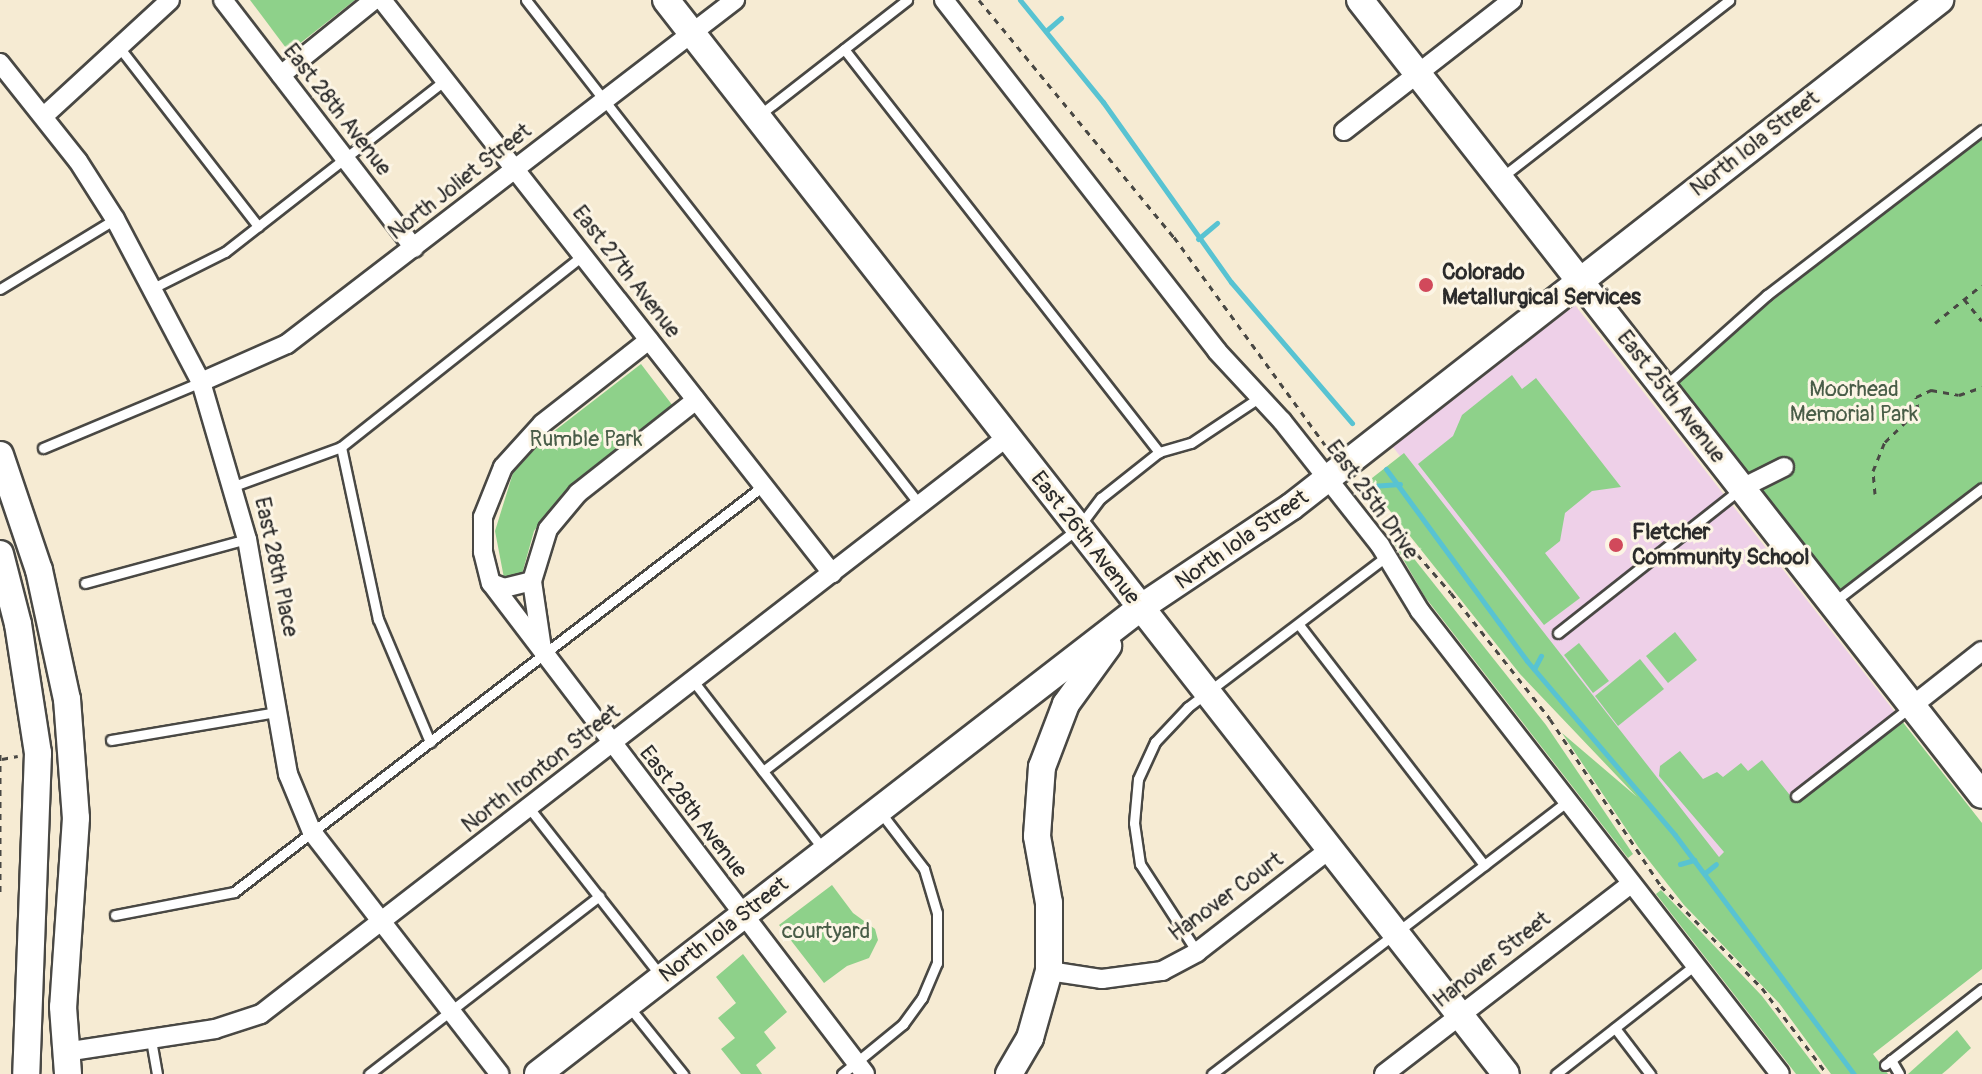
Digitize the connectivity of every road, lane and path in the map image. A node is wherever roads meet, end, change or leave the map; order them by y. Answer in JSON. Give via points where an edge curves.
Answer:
{"nodes":[{"id":1,"x":170,"y":0,"type":"edge"},
{"id":2,"x":223,"y":0,"type":"edge"},
{"id":3,"x":374,"y":0,"type":"edge"},
{"id":4,"x":382,"y":0,"type":"edge"},
{"id":5,"x":526,"y":0,"type":"edge"},
{"id":6,"x":666,"y":0,"type":"edge"},
{"id":7,"x":735,"y":0,"type":"edge"},
{"id":8,"x":907,"y":0,"type":"edge"},
{"id":9,"x":944,"y":0,"type":"edge"},
{"id":10,"x":979,"y":0,"type":"edge"},
{"id":11,"x":1360,"y":0,"type":"edge"},
{"id":12,"x":1512,"y":0,"type":"edge"},
{"id":13,"x":1729,"y":0,"type":"edge"},
{"id":14,"x":1940,"y":0,"type":"edge"},
{"id":15,"x":692,"y":33,"type":"junction"},
{"id":16,"x":119,"y":47,"type":"junction"},
{"id":17,"x":844,"y":49,"type":"junction"},
{"id":18,"x":1,"y":68,"type":"edge"},
{"id":19,"x":1418,"y":74,"type":"junction"},
{"id":20,"x":281,"y":75,"type":"junction"},
{"id":21,"x":445,"y":80,"type":"junction"},
{"id":22,"x":605,"y":101,"type":"junction"},
{"id":23,"x":44,"y":116,"type":"junction"},
{"id":24,"x":757,"y":117,"type":"junction"},
{"id":25,"x":1982,"y":130,"type":"edge"},
{"id":26,"x":1344,"y":131,"type":"dead end"},
{"id":27,"x":344,"y":158,"type":"junction"},
{"id":28,"x":515,"y":170,"type":"junction"},
{"id":29,"x":1500,"y":179,"type":"junction"},
{"id":30,"x":115,"y":219,"type":"junction"},
{"id":31,"x":258,"y":226,"type":"junction"},
{"id":32,"x":414,"y":248,"type":"junction"},
{"id":33,"x":582,"y":256,"type":"junction"},
{"id":34,"x":1579,"y":281,"type":"junction"},
{"id":35,"x":1982,"y":285,"type":"edge"},
{"id":36,"x":155,"y":287,"type":"junction"},
{"id":37,"x":0,"y":289,"type":"edge"},
{"id":38,"x":1964,"y":299,"type":"junction"},
{"id":39,"x":1982,"y":321,"type":"edge"},
{"id":40,"x":1935,"y":323,"type":"dead end"},
{"id":41,"x":649,"y":340,"type":"junction"},
{"id":42,"x":201,"y":382,"type":"junction"},
{"id":43,"x":1663,"y":387,"type":"junction"},
{"id":44,"x":1982,"y":387,"type":"edge"},
{"id":45,"x":1260,"y":397,"type":"junction"},
{"id":46,"x":696,"y":400,"type":"junction"},
{"id":47,"x":1007,"y":437,"type":"junction"},
{"id":48,"x":341,"y":447,"type":"junction"},
{"id":49,"x":43,"y":448,"type":"dead end"},
{"id":50,"x":1159,"y":452,"type":"junction"},
{"id":51,"x":0,"y":455,"type":"edge"},
{"id":52,"x":1784,"y":467,"type":"dead end"},
{"id":53,"x":1337,"y":471,"type":"junction"},
{"id":54,"x":234,"y":486,"type":"junction"},
{"id":55,"x":763,"y":486,"type":"junction"},
{"id":56,"x":1742,"y":488,"type":"junction"},
{"id":57,"x":1982,"y":488,"type":"edge"},
{"id":58,"x":1875,"y":494,"type":"dead end"},
{"id":59,"x":920,"y":505,"type":"junction"},
{"id":60,"x":1078,"y":528,"type":"junction"},
{"id":61,"x":247,"y":539,"type":"junction"},
{"id":62,"x":0,"y":554,"type":"edge"},
{"id":63,"x":1387,"y":556,"type":"junction"},
{"id":64,"x":832,"y":573,"type":"junction"},
{"id":65,"x":532,"y":581,"type":"junction"},
{"id":66,"x":85,"y":583,"type":"dead end"},
{"id":67,"x":491,"y":583,"type":"junction"},
{"id":68,"x":1832,"y":603,"type":"junction"},
{"id":69,"x":1140,"y":608,"type":"junction"},
{"id":70,"x":1300,"y":626,"type":"junction"},
{"id":71,"x":1558,"y":633,"type":"dead end"},
{"id":72,"x":1982,"y":651,"type":"edge"},
{"id":73,"x":543,"y":655,"type":"junction"},
{"id":74,"x":694,"y":682,"type":"junction"},
{"id":75,"x":1206,"y":693,"type":"junction"},
{"id":76,"x":1912,"y":706,"type":"junction"},
{"id":77,"x":276,"y":712,"type":"junction"},
{"id":78,"x":111,"y":740,"type":"dead end"},
{"id":79,"x":430,"y":742,"type":"junction"},
{"id":80,"x":612,"y":746,"type":"junction"},
{"id":81,"x":0,"y":757,"type":"edge"},
{"id":82,"x":763,"y":771,"type":"junction"},
{"id":83,"x":1982,"y":795,"type":"edge"},
{"id":84,"x":1796,"y":796,"type":"dead end"},
{"id":85,"x":1568,"y":801,"type":"junction"},
{"id":86,"x":530,"y":809,"type":"junction"},
{"id":87,"x":879,"y":810,"type":"junction"},
{"id":88,"x":312,"y":832,"type":"junction"},
{"id":89,"x":1330,"y":849,"type":"junction"},
{"id":90,"x":825,"y":852,"type":"junction"},
{"id":91,"x":1484,"y":865,"type":"junction"},
{"id":92,"x":1631,"y":884,"type":"junction"},
{"id":93,"x":599,"y":896,"type":"junction"},
{"id":94,"x":0,"y":897,"type":"edge"},
{"id":95,"x":115,"y":915,"type":"dead end"},
{"id":96,"x":743,"y":916,"type":"junction"},
{"id":97,"x":382,"y":922,"type":"junction"},
{"id":98,"x":1397,"y":934,"type":"junction"},
{"id":99,"x":1197,"y":952,"type":"junction"},
{"id":100,"x":1695,"y":965,"type":"junction"},
{"id":101,"x":1049,"y":971,"type":"junction"},
{"id":102,"x":662,"y":978,"type":"junction"},
{"id":103,"x":1982,"y":989,"type":"edge"},
{"id":104,"x":628,"y":1005,"type":"junction"},
{"id":105,"x":451,"y":1011,"type":"junction"},
{"id":106,"x":1460,"y":1015,"type":"junction"},
{"id":107,"x":1615,"y":1028,"type":"junction"},
{"id":108,"x":151,"y":1040,"type":"junction"},
{"id":109,"x":66,"y":1063,"type":"edge"},
{"id":110,"x":854,"y":1070,"type":"edge"},
{"id":111,"x":26,"y":1074,"type":"edge"},
{"id":112,"x":157,"y":1074,"type":"edge"},
{"id":113,"x":369,"y":1074,"type":"edge"},
{"id":114,"x":500,"y":1074,"type":"edge"},
{"id":115,"x":538,"y":1074,"type":"edge"},
{"id":116,"x":683,"y":1074,"type":"edge"},
{"id":117,"x":1009,"y":1074,"type":"edge"},
{"id":118,"x":1212,"y":1074,"type":"edge"},
{"id":119,"x":1384,"y":1074,"type":"edge"},
{"id":120,"x":1506,"y":1074,"type":"edge"},
{"id":121,"x":1556,"y":1074,"type":"edge"},
{"id":122,"x":1650,"y":1074,"type":"edge"},
{"id":123,"x":1780,"y":1074,"type":"edge"},
{"id":124,"x":1827,"y":1074,"type":"edge"},
{"id":125,"x":1899,"y":1074,"type":"edge"}],
"edges":[{"from":1,"to":16,"type":"street"},
{"from":2,"to":20,"type":"street","name":"East 28th Avenue"},
{"from":3,"to":20,"type":"street"},
{"from":4,"to":21,"type":"street","name":"East 27th Avenue"},
{"from":5,"to":22,"type":"lane"},
{"from":6,"to":15,"type":"street","name":"East 26th Avenue"},
{"from":7,"to":15,"type":"street","name":"North Joliet Street"},
{"from":8,"to":17,"type":"lane"},
{"from":9,"to":45,"type":"street","name":"East 25th Drive","via":[[1217,351]]},
{"from":10,"to":53,"type":"path","via":[[1174,237]]},
{"from":11,"to":19,"type":"street","name":"East 25th Avenue"},
{"from":12,"to":19,"type":"street"},
{"from":13,"to":29,"type":"lane"},
{"from":14,"to":34,"type":"street","name":"North Iola Street"},
{"from":15,"to":22,"type":"street","name":"North Joliet Street"},
{"from":15,"to":24,"type":"street","name":"East 26th Avenue"},
{"from":16,"to":23,"type":"street"},
{"from":16,"to":31,"type":"lane"},
{"from":17,"to":24,"type":"lane"},
{"from":17,"to":50,"type":"lane"},
{"from":18,"to":23,"type":"street","name":"East 28th Place"},
{"from":19,"to":26,"type":"street"},
{"from":19,"to":29,"type":"street","name":"East 25th Avenue"},
{"from":20,"to":27,"type":"street","name":"East 28th Avenue"},
{"from":21,"to":27,"type":"lane"},
{"from":21,"to":28,"type":"street","name":"East 27th Avenue"},
{"from":22,"to":28,"type":"street","name":"North Joliet Street"},
{"from":22,"to":59,"type":"lane"},
{"from":23,"to":30,"type":"street","name":"East 28th Place"},
{"from":24,"to":47,"type":"street","name":"East 26th Avenue"},
{"from":25,"to":43,"type":"lane","via":[[1767,295]]},
{"from":27,"to":31,"type":"lane"},
{"from":27,"to":32,"type":"street","name":"East 28th Avenue"},
{"from":28,"to":32,"type":"street","name":"North Joliet Street"},
{"from":28,"to":33,"type":"street","name":"East 27th Avenue"},
{"from":29,"to":34,"type":"street","name":"East 25th Avenue"},
{"from":30,"to":36,"type":"street","name":"East 28th Place"},
{"from":30,"to":37,"type":"lane"},
{"from":31,"to":36,"type":"lane","via":[[225,252]]},
{"from":32,"to":42,"type":"street","name":"North Joliet Street","via":[[287,344]]},
{"from":33,"to":41,"type":"street","name":"East 27th Avenue"},
{"from":33,"to":48,"type":"lane"},
{"from":34,"to":43,"type":"street","name":"East 25th Avenue"},
{"from":34,"to":53,"type":"street","name":"North Iola Street"},
{"from":35,"to":38,"type":"path"},
{"from":36,"to":42,"type":"street","name":"East 28th Place"},
{"from":38,"to":39,"type":"path"},
{"from":38,"to":40,"type":"path"},
{"from":41,"to":46,"type":"street","name":"East 27th Avenue"},
{"from":41,"to":67,"type":"street","via":[[542,424],[503,467],[483,517],[483,552]]},
{"from":42,"to":49,"type":"lane"},
{"from":42,"to":54,"type":"street","name":"East 28th Place"},
{"from":43,"to":56,"type":"street","name":"East 25th Avenue"},
{"from":44,"to":58,"type":"path","via":[[1959,395],[1931,390],[1916,397],[1918,410],[1885,442],[1873,471]]},
{"from":45,"to":50,"type":"lane","via":[[1191,443]]},
{"from":45,"to":53,"type":"street","name":"East 25th Drive"},
{"from":46,"to":55,"type":"street","name":"East 27th Avenue"},
{"from":46,"to":65,"type":"street","via":[[562,510],[537,553]]},
{"from":47,"to":59,"type":"street","name":"North Ironton Street"},
{"from":47,"to":60,"type":"street","name":"East 26th Avenue"},
{"from":48,"to":54,"type":"lane"},
{"from":48,"to":79,"type":"lane","via":[[378,619]]},
{"from":50,"to":60,"type":"lane","via":[[1101,498]]},
{"from":51,"to":109,"type":"street","via":[[39,570],[67,699],[76,818],[63,1007]]},
{"from":52,"to":56,"type":"street"},
{"from":53,"to":63,"type":"street","name":"East 25th Drive"},
{"from":53,"to":69,"type":"street","name":"North Iola Street","via":[[1223,556]]},
{"from":53,"to":124,"type":"path","via":[[1451,593],[1550,719],[1661,886],[1762,988]]},
{"from":54,"to":61,"type":"street","name":"East 28th Place"},
{"from":55,"to":64,"type":"street","name":"East 27th Avenue"},
{"from":55,"to":73,"type":"lane"},
{"from":56,"to":68,"type":"street","name":"East 25th Avenue"},
{"from":56,"to":71,"type":"lane"},
{"from":57,"to":68,"type":"lane"},
{"from":59,"to":64,"type":"street","name":"North Ironton Street"},
{"from":60,"to":69,"type":"street","name":"East 26th Avenue"},
{"from":60,"to":82,"type":"lane"},
{"from":61,"to":66,"type":"lane"},
{"from":61,"to":77,"type":"street","name":"East 28th Place","via":[[266,622]]},
{"from":62,"to":111,"type":"street","via":[[18,624],[38,753]]},
{"from":63,"to":70,"type":"lane"},
{"from":63,"to":85,"type":"street","name":"East 25th Drive","via":[[1415,605]]},
{"from":64,"to":74,"type":"street","name":"North Ironton Street"},
{"from":65,"to":67,"type":"street","via":[[504,588]]},
{"from":65,"to":73,"type":"street","name":"East 28th Avenue"},
{"from":67,"to":73,"type":"street","name":"East 28th Avenue"},
{"from":68,"to":76,"type":"street","name":"East 25th Avenue"},
{"from":69,"to":75,"type":"street","name":"East 26th Avenue"},
{"from":69,"to":87,"type":"street","name":"North Iola Street"},
{"from":69,"to":101,"type":"street","via":[[1066,704],[1042,767],[1037,836],[1049,903]]},
{"from":70,"to":75,"type":"lane"},
{"from":70,"to":91,"type":"lane"},
{"from":72,"to":76,"type":"street"},
{"from":73,"to":79,"type":"lane"},
{"from":73,"to":80,"type":"street","name":"East 28th Avenue"},
{"from":74,"to":80,"type":"street","name":"North Ironton Street"},
{"from":74,"to":82,"type":"lane"},
{"from":75,"to":89,"type":"street","name":"East 26th Avenue"},
{"from":75,"to":99,"type":"lane","via":[[1155,742],[1138,779],[1134,823],[1140,864]]},
{"from":76,"to":83,"type":"street","name":"East 25th Avenue"},
{"from":76,"to":84,"type":"lane"},
{"from":77,"to":78,"type":"lane"},
{"from":77,"to":88,"type":"street","name":"East 28th Place","via":[[288,774]]},
{"from":79,"to":88,"type":"lane"},
{"from":80,"to":86,"type":"street","name":"North Ironton Street"},
{"from":80,"to":96,"type":"street","name":"East 28th Avenue"},
{"from":81,"to":94,"type":"path"},
{"from":82,"to":90,"type":"lane"},
{"from":85,"to":91,"type":"lane"},
{"from":85,"to":92,"type":"street","name":"East 25th Drive"},
{"from":86,"to":93,"type":"lane"},
{"from":86,"to":97,"type":"street","name":"North Ironton Street"},
{"from":87,"to":90,"type":"street","name":"North Iola Street"},
{"from":87,"to":110,"type":"lane","via":[[924,869],[937,913],[937,963],[903,1024]]},
{"from":88,"to":95,"type":"lane","via":[[224,897]]},
{"from":88,"to":97,"type":"street","name":"East 28th Place"},
{"from":89,"to":98,"type":"street","name":"East 26th Avenue"},
{"from":89,"to":99,"type":"street","name":"Hanover Court"},
{"from":90,"to":96,"type":"street","name":"North Iola Street"},
{"from":91,"to":98,"type":"lane"},
{"from":92,"to":100,"type":"street","name":"East 25th Drive"},
{"from":92,"to":106,"type":"street","name":"Hanover Street"},
{"from":93,"to":102,"type":"lane"},
{"from":93,"to":105,"type":"lane"},
{"from":96,"to":102,"type":"street","name":"North Iola Street"},
{"from":96,"to":110,"type":"street","name":"East 28th Avenue"},
{"from":97,"to":105,"type":"street","name":"East 28th Place"},
{"from":97,"to":108,"type":"street","name":"North Ironton Street","via":[[261,1014],[239,1024]]},
{"from":98,"to":106,"type":"street","name":"East 26th Avenue"},
{"from":98,"to":118,"type":"lane"},
{"from":99,"to":101,"type":"street","name":"Hanover Court","via":[[1162,971],[1134,978]]},
{"from":100,"to":107,"type":"lane"},
{"from":100,"to":123,"type":"street","name":"East 25th Drive"},
{"from":101,"to":117,"type":"street","via":[[1030,1038]]},
{"from":102,"to":104,"type":"street","name":"North Iola Street"},
{"from":103,"to":125,"type":"lane","via":[[1888,1063]]},
{"from":104,"to":115,"type":"street","name":"North Iola Street"},
{"from":104,"to":116,"type":"lane"},
{"from":105,"to":113,"type":"lane"},
{"from":105,"to":114,"type":"street","name":"East 28th Place"},
{"from":106,"to":119,"type":"street","name":"Hanover Street"},
{"from":106,"to":120,"type":"street","name":"East 26th Avenue"},
{"from":107,"to":121,"type":"lane"},
{"from":107,"to":122,"type":"lane"},
{"from":108,"to":109,"type":"street","name":"North Ironton Street"},
{"from":108,"to":112,"type":"lane"}]}
